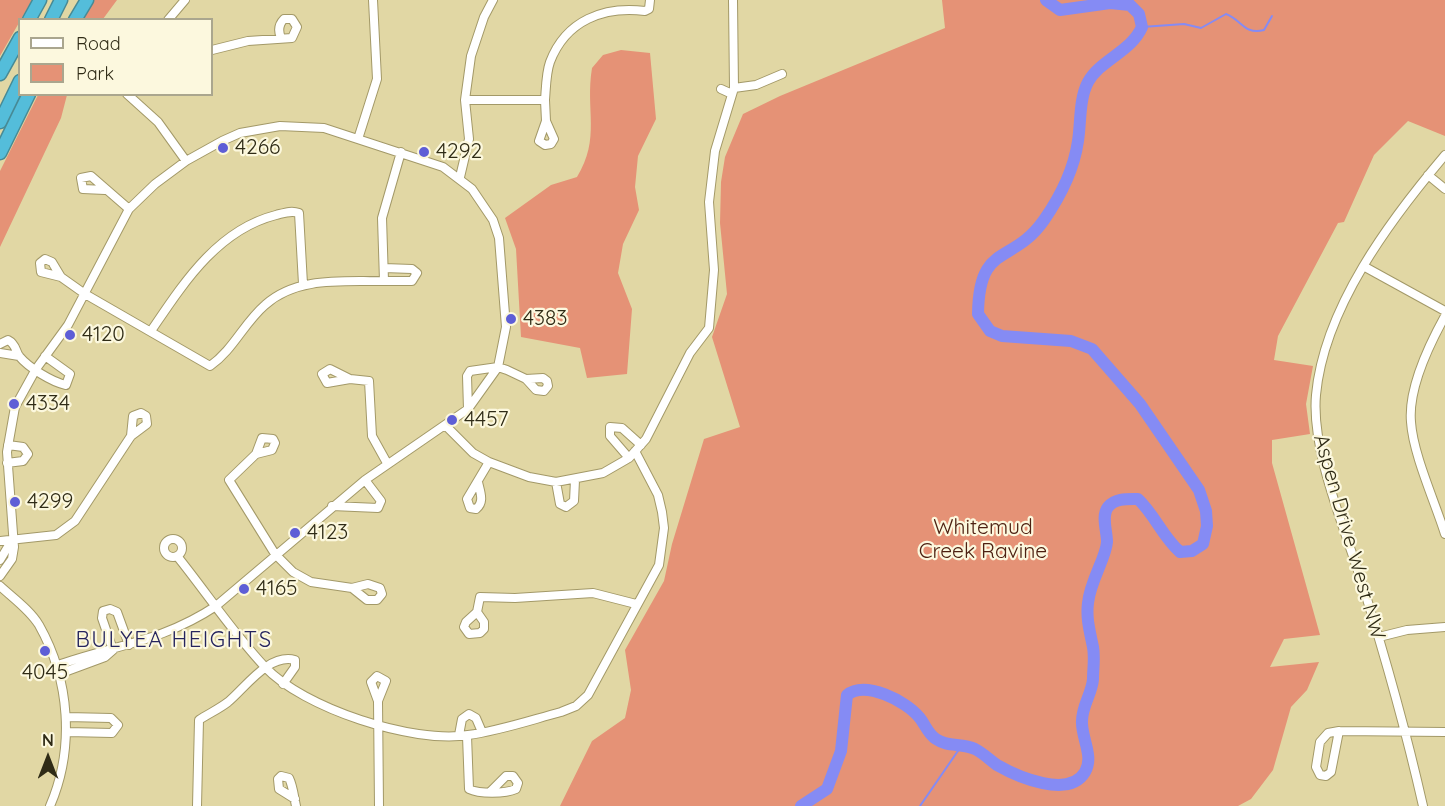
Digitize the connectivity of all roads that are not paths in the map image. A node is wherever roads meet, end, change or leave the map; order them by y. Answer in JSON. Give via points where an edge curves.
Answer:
{"nodes":[{"id":1,"x":40,"y":0,"type":"edge"},
{"id":2,"x":61,"y":0,"type":"edge"},
{"id":3,"x":87,"y":0,"type":"edge"},
{"id":4,"x":185,"y":0,"type":"edge"},
{"id":5,"x":373,"y":0,"type":"edge"},
{"id":6,"x":493,"y":0,"type":"edge"},
{"id":7,"x":650,"y":0,"type":"edge"},
{"id":8,"x":733,"y":0,"type":"edge"},
{"id":9,"x":31,"y":18,"type":"edge"},
{"id":10,"x":52,"y":18,"type":"edge"},
{"id":11,"x":76,"y":18,"type":"edge"},
{"id":12,"x":170,"y":18,"type":"edge"},
{"id":13,"x":282,"y":38,"type":"dead end"},
{"id":14,"x":18,"y":42,"type":"edge"},
{"id":15,"x":213,"y":50,"type":"edge"},
{"id":16,"x":0,"y":74,"type":"edge"},
{"id":17,"x":782,"y":74,"type":"dead end"},
{"id":18,"x":18,"y":85,"type":"edge"},
{"id":19,"x":721,"y":88,"type":"dead end"},
{"id":20,"x":733,"y":92,"type":"junction"},
{"id":21,"x":28,"y":96,"type":"edge"},
{"id":22,"x":129,"y":96,"type":"edge"},
{"id":23,"x":465,"y":100,"type":"junction"},
{"id":24,"x":545,"y":100,"type":"junction"},
{"id":25,"x":546,"y":121,"type":"dead end"},
{"id":26,"x":0,"y":122,"type":"edge"},
{"id":27,"x":358,"y":139,"type":"junction"},
{"id":28,"x":400,"y":152,"type":"junction"},
{"id":29,"x":0,"y":153,"type":"edge"},
{"id":30,"x":1445,"y":155,"type":"edge"},
{"id":31,"x":186,"y":161,"type":"junction"},
{"id":32,"x":1428,"y":175,"type":"junction"},
{"id":33,"x":460,"y":177,"type":"junction"},
{"id":34,"x":1445,"y":189,"type":"edge"},
{"id":35,"x":105,"y":190,"type":"dead end"},
{"id":36,"x":129,"y":209,"type":"junction"},
{"id":37,"x":1365,"y":267,"type":"junction"},
{"id":38,"x":384,"y":268,"type":"junction"},
{"id":39,"x":60,"y":277,"type":"dead end"},
{"id":40,"x":384,"y":281,"type":"junction"},
{"id":41,"x":303,"y":284,"type":"junction"},
{"id":42,"x":85,"y":294,"type":"junction"},
{"id":43,"x":1445,"y":311,"type":"edge"},
{"id":44,"x":1445,"y":316,"type":"edge"},
{"id":45,"x":151,"y":332,"type":"junction"},
{"id":46,"x":0,"y":344,"type":"edge"},
{"id":47,"x":0,"y":353,"type":"edge"},
{"id":48,"x":19,"y":356,"type":"junction"},
{"id":49,"x":45,"y":356,"type":"junction"},
{"id":50,"x":498,"y":367,"type":"junction"},
{"id":51,"x":36,"y":369,"type":"junction"},
{"id":52,"x":350,"y":379,"type":"dead end"},
{"id":53,"x":526,"y":379,"type":"dead end"},
{"id":54,"x":468,"y":409,"type":"junction"},
{"id":55,"x":446,"y":426,"type":"junction"},
{"id":56,"x":131,"y":436,"type":"dead end"},
{"id":57,"x":5,"y":449,"type":"edge"},
{"id":58,"x":635,"y":451,"type":"junction"},
{"id":59,"x":256,"y":454,"type":"dead end"},
{"id":60,"x":489,"y":462,"type":"junction"},
{"id":61,"x":7,"y":463,"type":"junction"},
{"id":62,"x":387,"y":463,"type":"junction"},
{"id":63,"x":365,"y":480,"type":"junction"},
{"id":64,"x":575,"y":480,"type":"junction"},
{"id":65,"x":478,"y":482,"type":"dead end"},
{"id":66,"x":556,"y":482,"type":"junction"},
{"id":67,"x":332,"y":506,"type":"junction"},
{"id":68,"x":1445,"y":534,"type":"edge"},
{"id":69,"x":12,"y":540,"type":"junction"},
{"id":70,"x":0,"y":541,"type":"edge"},
{"id":71,"x":275,"y":554,"type":"junction"},
{"id":72,"x":177,"y":556,"type":"dead end"},
{"id":73,"x":0,"y":560,"type":"edge"},
{"id":74,"x":0,"y":576,"type":"edge"},
{"id":75,"x":0,"y":586,"type":"edge"},
{"id":76,"x":352,"y":588,"type":"dead end"},
{"id":77,"x":636,"y":604,"type":"junction"},
{"id":78,"x":216,"y":606,"type":"junction"},
{"id":79,"x":477,"y":612,"type":"dead end"},
{"id":80,"x":1445,"y":627,"type":"edge"},
{"id":81,"x":1379,"y":637,"type":"junction"},
{"id":82,"x":129,"y":645,"type":"junction"},
{"id":83,"x":113,"y":650,"type":"junction"},
{"id":84,"x":55,"y":666,"type":"junction"},
{"id":85,"x":265,"y":668,"type":"junction"},
{"id":86,"x":59,"y":674,"type":"junction"},
{"id":87,"x":283,"y":684,"type":"junction"},
{"id":88,"x":378,"y":701,"type":"dead end"},
{"id":89,"x":67,"y":717,"type":"junction"},
{"id":90,"x":377,"y":725,"type":"junction"},
{"id":91,"x":1339,"y":731,"type":"junction"},
{"id":92,"x":67,"y":732,"type":"junction"},
{"id":93,"x":482,"y":732,"type":"junction"},
{"id":94,"x":1404,"y":732,"type":"junction"},
{"id":95,"x":1445,"y":732,"type":"edge"},
{"id":96,"x":463,"y":736,"type":"junction"},
{"id":97,"x":490,"y":792,"type":"dead end"},
{"id":98,"x":52,"y":805,"type":"edge"},
{"id":99,"x":197,"y":806,"type":"edge"},
{"id":100,"x":379,"y":806,"type":"edge"},
{"id":101,"x":1423,"y":806,"type":"edge"}],
"edges":[{"from":1,"to":9,"type":"highway"},
{"from":2,"to":10,"type":"highway"},
{"from":3,"to":11,"type":"highway"},
{"from":4,"to":12,"type":"street"},
{"from":5,"to":27,"type":"street","via":[[377,79]]},
{"from":6,"to":23,"type":"street","via":[[471,56]]},
{"from":7,"to":24,"type":"street","via":[[645,11],[625,8],[602,12],[569,30],[549,64]]},
{"from":8,"to":20,"type":"street"},
{"from":13,"to":15,"type":"street"},
{"from":14,"to":16,"type":"highway"},
{"from":17,"to":20,"type":"street"},
{"from":18,"to":26,"type":"highway"},
{"from":19,"to":20,"type":"street"},
{"from":20,"to":58,"type":"street","via":[[715,150],[709,202],[714,270],[709,328],[690,353],[665,406]]},
{"from":21,"to":29,"type":"highway"},
{"from":22,"to":31,"type":"street","via":[[158,122]]},
{"from":23,"to":24,"type":"street"},
{"from":23,"to":33,"type":"street","via":[[469,139]]},
{"from":24,"to":25,"type":"street"},
{"from":27,"to":28,"type":"street"},
{"from":27,"to":31,"type":"street","via":[[324,128],[280,126],[240,133]]},
{"from":28,"to":33,"type":"street"},
{"from":28,"to":38,"type":"street","via":[[382,218]]},
{"from":30,"to":32,"type":"street","name":"Aspen Drive West NW"},
{"from":31,"to":36,"type":"street"},
{"from":32,"to":34,"type":"street"},
{"from":32,"to":37,"type":"street","name":"Aspen Drive West NW"},
{"from":33,"to":50,"type":"street","via":[[486,206],[499,238],[506,327]]},
{"from":35,"to":36,"type":"street"},
{"from":36,"to":42,"type":"street"},
{"from":37,"to":43,"type":"street"},
{"from":37,"to":81,"type":"street","name":"Aspen Drive West NW","via":[[1326,344],[1316,414],[1325,465]]},
{"from":38,"to":40,"type":"street"},
{"from":38,"to":40,"type":"street","via":[[412,269],[417,273],[412,281]]},
{"from":39,"to":42,"type":"street"},
{"from":40,"to":41,"type":"street"},
{"from":41,"to":45,"type":"street","via":[[266,304],[210,366]]},
{"from":41,"to":45,"type":"street","via":[[299,213],[259,219],[223,240],[181,286]]},
{"from":42,"to":45,"type":"street"},
{"from":42,"to":49,"type":"street"},
{"from":44,"to":68,"type":"street","via":[[1424,356],[1410,417]]},
{"from":46,"to":48,"type":"street","via":[[13,342]]},
{"from":47,"to":48,"type":"street"},
{"from":48,"to":51,"type":"street"},
{"from":49,"to":51,"type":"street"},
{"from":49,"to":51,"type":"street","via":[[70,374],[66,385]]},
{"from":50,"to":53,"type":"street"},
{"from":50,"to":54,"type":"street"},
{"from":50,"to":54,"type":"street","via":[[467,373]]},
{"from":51,"to":57,"type":"street","via":[[15,407]]},
{"from":52,"to":62,"type":"street","via":[[369,381],[372,436]]},
{"from":54,"to":55,"type":"street"},
{"from":55,"to":60,"type":"street","via":[[472,453]]},
{"from":55,"to":62,"type":"street"},
{"from":56,"to":69,"type":"street","via":[[75,521],[56,535]]},
{"from":57,"to":61,"type":"street"},
{"from":57,"to":61,"type":"street","via":[[23,447],[28,454],[23,461]]},
{"from":58,"to":64,"type":"street","via":[[603,473]]},
{"from":58,"to":77,"type":"street","via":[[658,495],[664,528],[659,565]]},
{"from":59,"to":71,"type":"street","via":[[229,480]]},
{"from":60,"to":65,"type":"street"},
{"from":60,"to":66,"type":"street"},
{"from":61,"to":69,"type":"street"},
{"from":62,"to":63,"type":"street"},
{"from":63,"to":67,"type":"street"},
{"from":63,"to":67,"type":"street","via":[[381,501],[378,508]]},
{"from":64,"to":66,"type":"street"},
{"from":64,"to":66,"type":"street","via":[[574,501],[566,507],[560,504]]},
{"from":67,"to":71,"type":"street"},
{"from":69,"to":70,"type":"street"},
{"from":69,"to":73,"type":"street"},
{"from":69,"to":74,"type":"street","via":[[12,559]]},
{"from":71,"to":76,"type":"street","via":[[293,572],[311,582]]},
{"from":71,"to":78,"type":"street"},
{"from":72,"to":78,"type":"street"},
{"from":75,"to":84,"type":"street","via":[[38,625]]},
{"from":77,"to":79,"type":"street","via":[[593,593],[480,597]]},
{"from":77,"to":93,"type":"street","via":[[588,695],[576,706]]},
{"from":78,"to":82,"type":"street","via":[[168,633]]},
{"from":78,"to":85,"type":"street"},
{"from":80,"to":81,"type":"street"},
{"from":81,"to":94,"type":"street","name":"Aspen Drive West NW"},
{"from":82,"to":83,"type":"street"},
{"from":82,"to":83,"type":"street","via":[[117,612],[103,611]]},
{"from":83,"to":84,"type":"street","via":[[98,651]]},
{"from":83,"to":86,"type":"street","via":[[105,657]]},
{"from":84,"to":86,"type":"street"},
{"from":85,"to":87,"type":"street"},
{"from":85,"to":87,"type":"street","via":[[286,658],[294,660],[295,667]]},
{"from":85,"to":99,"type":"street","via":[[226,704],[199,720]]},
{"from":86,"to":89,"type":"street"},
{"from":87,"to":90,"type":"street","via":[[335,711]]},
{"from":88,"to":90,"type":"street"},
{"from":89,"to":92,"type":"street"},
{"from":89,"to":92,"type":"street","via":[[111,718],[118,725],[112,733]]},
{"from":90,"to":96,"type":"street","via":[[420,734]]},
{"from":90,"to":100,"type":"street"},
{"from":91,"to":91,"type":"street","via":[[1331,772],[1320,775],[1316,767],[1320,742]]},
{"from":91,"to":94,"type":"street"},
{"from":92,"to":98,"type":"street","via":[[63,773]]},
{"from":93,"to":96,"type":"street"},
{"from":93,"to":96,"type":"street","via":[[476,718],[469,714],[462,719]]},
{"from":94,"to":95,"type":"street"},
{"from":94,"to":101,"type":"street","name":"Aspen Drive West NW"},
{"from":96,"to":97,"type":"street","via":[[469,789]]}]}
